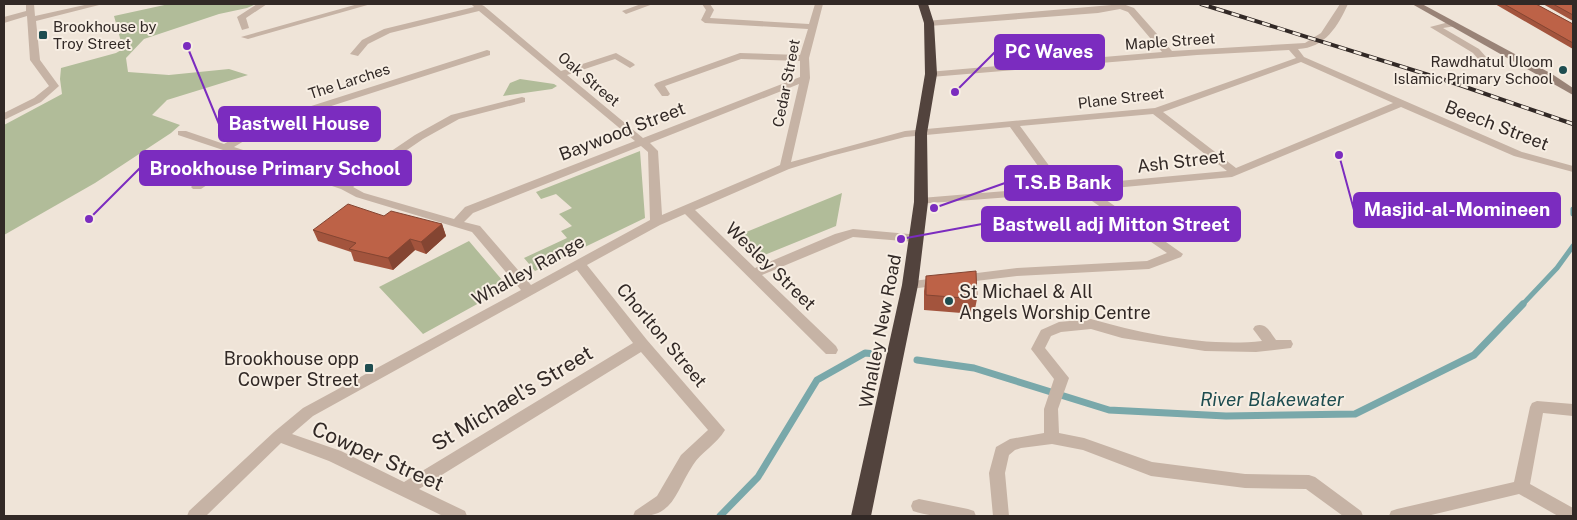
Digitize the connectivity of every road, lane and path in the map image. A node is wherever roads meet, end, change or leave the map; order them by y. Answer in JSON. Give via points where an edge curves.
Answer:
{"nodes":[{"id":1,"x":99,"y":4,"type":"edge"},
{"id":2,"x":263,"y":4,"type":"edge"},
{"id":3,"x":367,"y":4,"type":"edge"},
{"id":4,"x":649,"y":4,"type":"edge"},
{"id":5,"x":706,"y":4,"type":"edge"},
{"id":6,"x":819,"y":4,"type":"edge"},
{"id":7,"x":923,"y":4,"type":"edge"},
{"id":8,"x":1344,"y":4,"type":"edge"},
{"id":9,"x":1416,"y":4,"type":"edge"},
{"id":10,"x":1118,"y":5,"type":"edge"},
{"id":11,"x":478,"y":6,"type":"edge"},
{"id":12,"x":626,"y":11,"type":"dead end"},
{"id":13,"x":30,"y":12,"type":"edge"},
{"id":14,"x":4,"y":20,"type":"edge"},
{"id":15,"x":929,"y":23,"type":"junction"},
{"id":16,"x":1453,"y":24,"type":"junction"},
{"id":17,"x":813,"y":27,"type":"junction"},
{"id":18,"x":1292,"y":47,"type":"junction"},
{"id":19,"x":487,"y":53,"type":"dead end"},
{"id":20,"x":355,"y":54,"type":"dead end"},
{"id":21,"x":1169,"y":54,"type":"junction"},
{"id":22,"x":804,"y":58,"type":"junction"},
{"id":23,"x":1482,"y":58,"type":"dead end"},
{"id":24,"x":1301,"y":59,"type":"junction"},
{"id":25,"x":630,"y":65,"type":"dead end"},
{"id":26,"x":560,"y":74,"type":"junction"},
{"id":27,"x":931,"y":74,"type":"junction"},
{"id":28,"x":805,"y":78,"type":"junction"},
{"id":29,"x":1573,"y":92,"type":"edge"},
{"id":30,"x":665,"y":94,"type":"dead end"},
{"id":31,"x":522,"y":100,"type":"dead end"},
{"id":32,"x":1401,"y":103,"type":"junction"},
{"id":33,"x":1155,"y":111,"type":"junction"},
{"id":34,"x":4,"y":117,"type":"edge"},
{"id":35,"x":1013,"y":124,"type":"junction"},
{"id":36,"x":182,"y":133,"type":"dead end"},
{"id":37,"x":921,"y":133,"type":"junction"},
{"id":38,"x":642,"y":142,"type":"junction"},
{"id":39,"x":226,"y":147,"type":"junction"},
{"id":40,"x":245,"y":155,"type":"junction"},
{"id":41,"x":785,"y":167,"type":"junction"},
{"id":42,"x":1573,"y":169,"type":"edge"},
{"id":43,"x":1234,"y":172,"type":"junction"},
{"id":44,"x":197,"y":187,"type":"dead end"},
{"id":45,"x":344,"y":187,"type":"junction"},
{"id":46,"x":1083,"y":189,"type":"junction"},
{"id":47,"x":1062,"y":191,"type":"junction"},
{"id":48,"x":921,"y":202,"type":"junction"},
{"id":49,"x":686,"y":208,"type":"junction"},
{"id":50,"x":656,"y":222,"type":"junction"},
{"id":51,"x":456,"y":223,"type":"junction"},
{"id":52,"x":916,"y":238,"type":"junction"},
{"id":53,"x":579,"y":264,"type":"junction"},
{"id":54,"x":754,"y":273,"type":"junction"},
{"id":55,"x":910,"y":286,"type":"junction"},
{"id":56,"x":530,"y":291,"type":"junction"},
{"id":57,"x":1260,"y":329,"type":"dead end"},
{"id":58,"x":642,"y":344,"type":"junction"},
{"id":59,"x":831,"y":350,"type":"dead end"},
{"id":60,"x":1573,"y":410,"type":"edge"},
{"id":61,"x":279,"y":436,"type":"junction"},
{"id":62,"x":1052,"y":438,"type":"junction"},
{"id":63,"x":1522,"y":487,"type":"junction"},
{"id":64,"x":405,"y":489,"type":"junction"},
{"id":65,"x":920,"y":506,"type":"dead end"},
{"id":66,"x":195,"y":516,"type":"edge"},
{"id":67,"x":459,"y":516,"type":"edge"},
{"id":68,"x":642,"y":516,"type":"edge"},
{"id":69,"x":861,"y":516,"type":"edge"},
{"id":70,"x":968,"y":516,"type":"edge"},
{"id":71,"x":1001,"y":516,"type":"edge"},
{"id":72,"x":1356,"y":516,"type":"edge"},
{"id":73,"x":1397,"y":516,"type":"edge"},
{"id":74,"x":1573,"y":516,"type":"edge"}],
"edges":[{"from":1,"to":13,"type":"street"},
{"from":2,"to":3,"type":"street","via":[[241,17],[245,32]]},
{"from":4,"to":12,"type":"street"},
{"from":5,"to":17,"type":"street","via":[[710,10],[705,20]]},
{"from":6,"to":17,"type":"street","name":"Cedar Street"},
{"from":7,"to":15,"type":"highway","name":"Whalley New Road"},
{"from":8,"to":18,"type":"street","name":"Maple Street","via":[[1328,32],[1317,42],[1310,46]]},
{"from":9,"to":16,"type":"street"},
{"from":10,"to":15,"type":"street","via":[[1098,10]]},
{"from":10,"to":21,"type":"street","via":[[1131,10]]},
{"from":11,"to":20,"type":"street","via":[[361,40]]},
{"from":11,"to":26,"type":"street","name":"Oak Street"},
{"from":13,"to":14,"type":"street"},
{"from":13,"to":34,"type":"street","via":[[35,60],[54,86],[31,104]]},
{"from":15,"to":27,"type":"highway","name":"Whalley New Road"},
{"from":16,"to":23,"type":"street","via":[[1434,27],[1476,51]]},
{"from":16,"to":29,"type":"street"},
{"from":17,"to":22,"type":"street","name":"Cedar Street"},
{"from":18,"to":21,"type":"street","name":"Maple Street"},
{"from":18,"to":24,"type":"street"},
{"from":19,"to":39,"type":"street","name":"The Larches","via":[[265,124]]},
{"from":21,"to":27,"type":"street","name":"Maple Street"},
{"from":22,"to":28,"type":"street","name":"Cedar Street"},
{"from":22,"to":30,"type":"street","via":[[740,56],[659,85]]},
{"from":24,"to":32,"type":"street","name":"Beech Street"},
{"from":24,"to":33,"type":"street","name":"Plane Street","via":[[1183,104]]},
{"from":25,"to":26,"type":"street","via":[[616,56]]},
{"from":26,"to":38,"type":"street","name":"Oak Street"},
{"from":27,"to":37,"type":"highway","name":"Whalley New Road"},
{"from":28,"to":38,"type":"street","name":"Baywood Street"},
{"from":28,"to":41,"type":"street","name":"Cedar Street"},
{"from":31,"to":45,"type":"street","via":[[455,117]]},
{"from":32,"to":42,"type":"street","name":"Beech Street","via":[[1518,154]]},
{"from":32,"to":43,"type":"street","name":"Ash Street"},
{"from":33,"to":35,"type":"street","name":"Plane Street"},
{"from":33,"to":43,"type":"street"},
{"from":35,"to":37,"type":"street","name":"Plane Street"},
{"from":35,"to":47,"type":"street"},
{"from":36,"to":39,"type":"street"},
{"from":37,"to":41,"type":"street","name":"Whalley Range","via":[[863,144]]},
{"from":37,"to":48,"type":"highway","name":"Whalley New Road"},
{"from":38,"to":50,"type":"street","name":"Oak Street","via":[[653,151]]},
{"from":38,"to":51,"type":"street","name":"Baywood Street","via":[[469,210]]},
{"from":39,"to":40,"type":"street"},
{"from":40,"to":44,"type":"street"},
{"from":40,"to":45,"type":"street"},
{"from":41,"to":49,"type":"street","name":"Whalley Range"},
{"from":43,"to":46,"type":"street","name":"Ash Street"},
{"from":45,"to":51,"type":"street","via":[[360,195]]},
{"from":46,"to":47,"type":"street","name":"Ash Street"},
{"from":46,"to":55,"type":"street","via":[[1177,254],[1149,265],[1017,272]]},
{"from":47,"to":48,"type":"street","name":"Ash Street"},
{"from":48,"to":52,"type":"highway","name":"Whalley New Road"},
{"from":49,"to":50,"type":"street","name":"Whalley Range"},
{"from":49,"to":54,"type":"street","name":"Wesley Street"},
{"from":50,"to":53,"type":"street","name":"Whalley Range"},
{"from":51,"to":56,"type":"street","via":[[476,229]]},
{"from":52,"to":54,"type":"street","via":[[853,233]]},
{"from":52,"to":55,"type":"highway","name":"Whalley New Road"},
{"from":53,"to":56,"type":"street","name":"Whalley Range"},
{"from":53,"to":58,"type":"street","name":"Chorlton Street"},
{"from":54,"to":59,"type":"street","name":"Wesley Street"},
{"from":55,"to":69,"type":"highway","name":"Whalley New Road"},
{"from":56,"to":61,"type":"street","name":"Whalley Range","via":[[326,401]]},
{"from":57,"to":62,"type":"street","via":[[1280,345],[1205,346],[1122,333],[1092,324],[1058,327],[1046,333],[1038,349],[1062,378],[1052,409]]},
{"from":58,"to":64,"type":"street","name":"St Michael's Street"},
{"from":58,"to":68,"type":"street","name":"Chorlton Street","via":[[717,430],[687,460],[663,500]]},
{"from":60,"to":63,"type":"street","via":[[1537,407]]},
{"from":61,"to":64,"type":"street","name":"Cowper Street","via":[[336,456]]},
{"from":61,"to":66,"type":"street","name":"Whalley Range"},
{"from":62,"to":71,"type":"street","via":[[1010,445],[1002,452],[997,473]]},
{"from":62,"to":72,"type":"street","via":[[1084,444],[1151,469],[1245,481],[1309,482]]},
{"from":63,"to":73,"type":"street"},
{"from":63,"to":74,"type":"street"},
{"from":64,"to":67,"type":"street","name":"Cowper Street"},
{"from":65,"to":70,"type":"street"}]}
